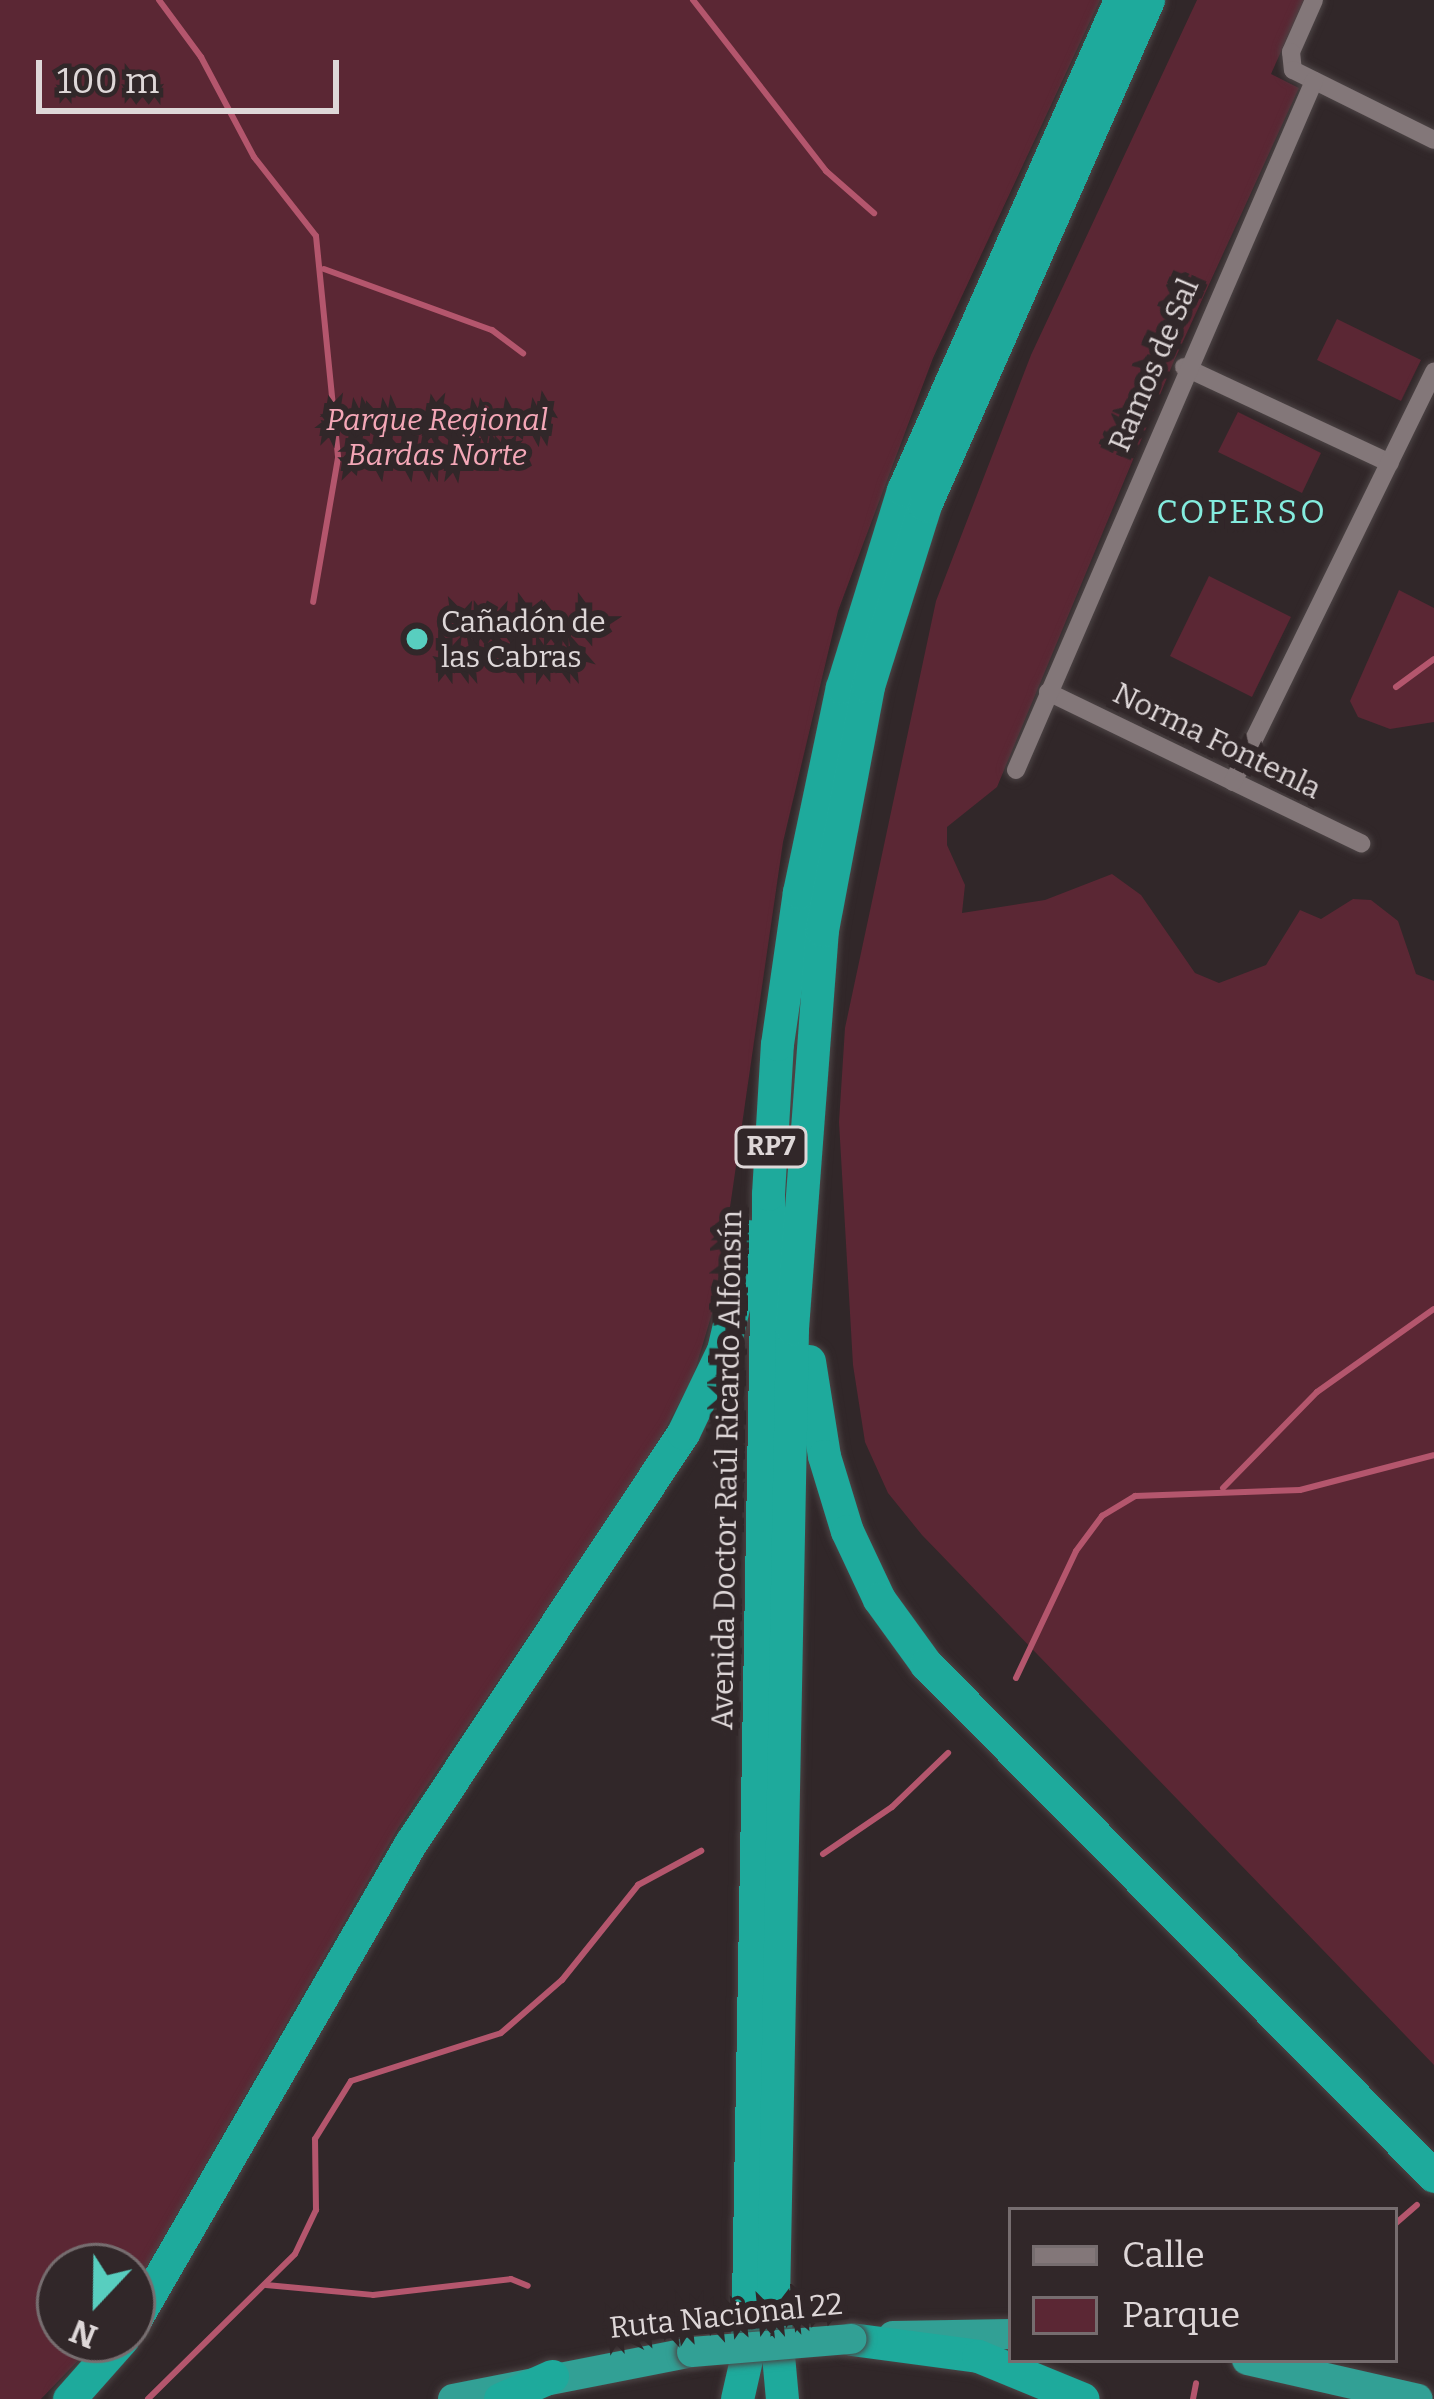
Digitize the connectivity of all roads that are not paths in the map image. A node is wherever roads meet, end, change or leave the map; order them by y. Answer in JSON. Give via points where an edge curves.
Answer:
{"nodes":[{"id":1,"x":1120,"y":0,"type":"edge"},
{"id":2,"x":1148,"y":0,"type":"edge"},
{"id":3,"x":1314,"y":0,"type":"edge"},
{"id":4,"x":1314,"y":81,"type":"junction"},
{"id":5,"x":1434,"y":140,"type":"edge"},
{"id":6,"x":1184,"y":367,"type":"junction"},
{"id":7,"x":1434,"y":372,"type":"edge"},
{"id":8,"x":1390,"y":463,"type":"junction"},
{"id":9,"x":1048,"y":692,"type":"junction"},
{"id":10,"x":1016,"y":770,"type":"dead end"},
{"id":11,"x":1234,"y":782,"type":"junction"},
{"id":12,"x":1361,"y":843,"type":"dead end"},
{"id":13,"x":777,"y":1044,"type":"junction"},
{"id":14,"x":798,"y":1186,"type":"junction"},
{"id":15,"x":1434,"y":2176,"type":"edge"},
{"id":16,"x":156,"y":2283,"type":"edge"},
{"id":17,"x":773,"y":2330,"type":"junction"},
{"id":18,"x":1008,"y":2334,"type":"edge"},
{"id":19,"x":851,"y":2339,"type":"junction"},
{"id":20,"x":747,"y":2355,"type":"junction"},
{"id":21,"x":100,"y":2363,"type":"edge"},
{"id":22,"x":1259,"y":2363,"type":"edge"},
{"id":23,"x":552,"y":2376,"type":"junction"},
{"id":24,"x":68,"y":2399,"type":"edge"},
{"id":25,"x":453,"y":2399,"type":"edge"},
{"id":26,"x":500,"y":2399,"type":"edge"},
{"id":27,"x":737,"y":2399,"type":"edge"},
{"id":28,"x":746,"y":2399,"type":"edge"},
{"id":29,"x":772,"y":2399,"type":"edge"},
{"id":30,"x":782,"y":2399,"type":"edge"},
{"id":31,"x":1083,"y":2399,"type":"edge"},
{"id":32,"x":1418,"y":2399,"type":"edge"}],
"edges":[{"from":1,"to":13,"type":"highway","name":"Avenida Doctor Raúl Ricardo Alfonsín","number":"RP7","via":[[948,382],[879,561],[826,751]]},
{"from":2,"to":14,"type":"highway","name":"Avenida Doctor Raúl Ricardo Alfonsín","number":"RP7","via":[[972,386],[884,626],[828,888]]},
{"from":3,"to":4,"type":"street","via":[[1289,59]]},
{"from":4,"to":5,"type":"street"},
{"from":4,"to":6,"type":"street","name":"Ramos de Sal"},
{"from":6,"to":8,"type":"street"},
{"from":6,"to":9,"type":"street","name":"Ramos de Sal"},
{"from":7,"to":8,"type":"street"},
{"from":8,"to":11,"type":"street"},
{"from":9,"to":10,"type":"street","name":"Ramos de Sal"},
{"from":9,"to":11,"type":"street","name":"Norma Fontenla"},
{"from":11,"to":12,"type":"street","name":"Norma Fontenla"},
{"from":13,"to":16,"type":"highway","via":[[744,1270],[705,1392],[410,1844]]},
{"from":13,"to":20,"type":"highway","name":"Avenida Doctor Raúl Ricardo Alfonsín","number":"RP7","via":[[766,1246]]},
{"from":14,"to":15,"type":"highway","via":[[816,1420],[847,1532],[879,1599],[951,1694]]},
{"from":14,"to":17,"type":"highway","name":"Avenida Doctor Raúl Ricardo Alfonsín","number":"RP7"},
{"from":17,"to":29,"type":"highway","number":"RP7"},
{"from":17,"to":30,"type":"highway","name":"Avenida Doctor Raúl Ricardo Alfonsín"},
{"from":18,"to":19,"type":"highway","name":"Ruta Nacional 22"},
{"from":19,"to":23,"type":"highway","name":"Ruta Nacional 22","bridge":true,"via":[[692,2351]]},
{"from":19,"to":31,"type":"highway","via":[[978,2356]]},
{"from":20,"to":27,"type":"highway","name":"Avenida Doctor Raúl Ricardo Alfonsín"},
{"from":20,"to":28,"type":"highway","number":"RP7"},
{"from":21,"to":24,"type":"highway"},
{"from":22,"to":32,"type":"highway"},
{"from":23,"to":25,"type":"highway","name":"Ruta Nacional 22"},
{"from":23,"to":26,"type":"highway"}]}
